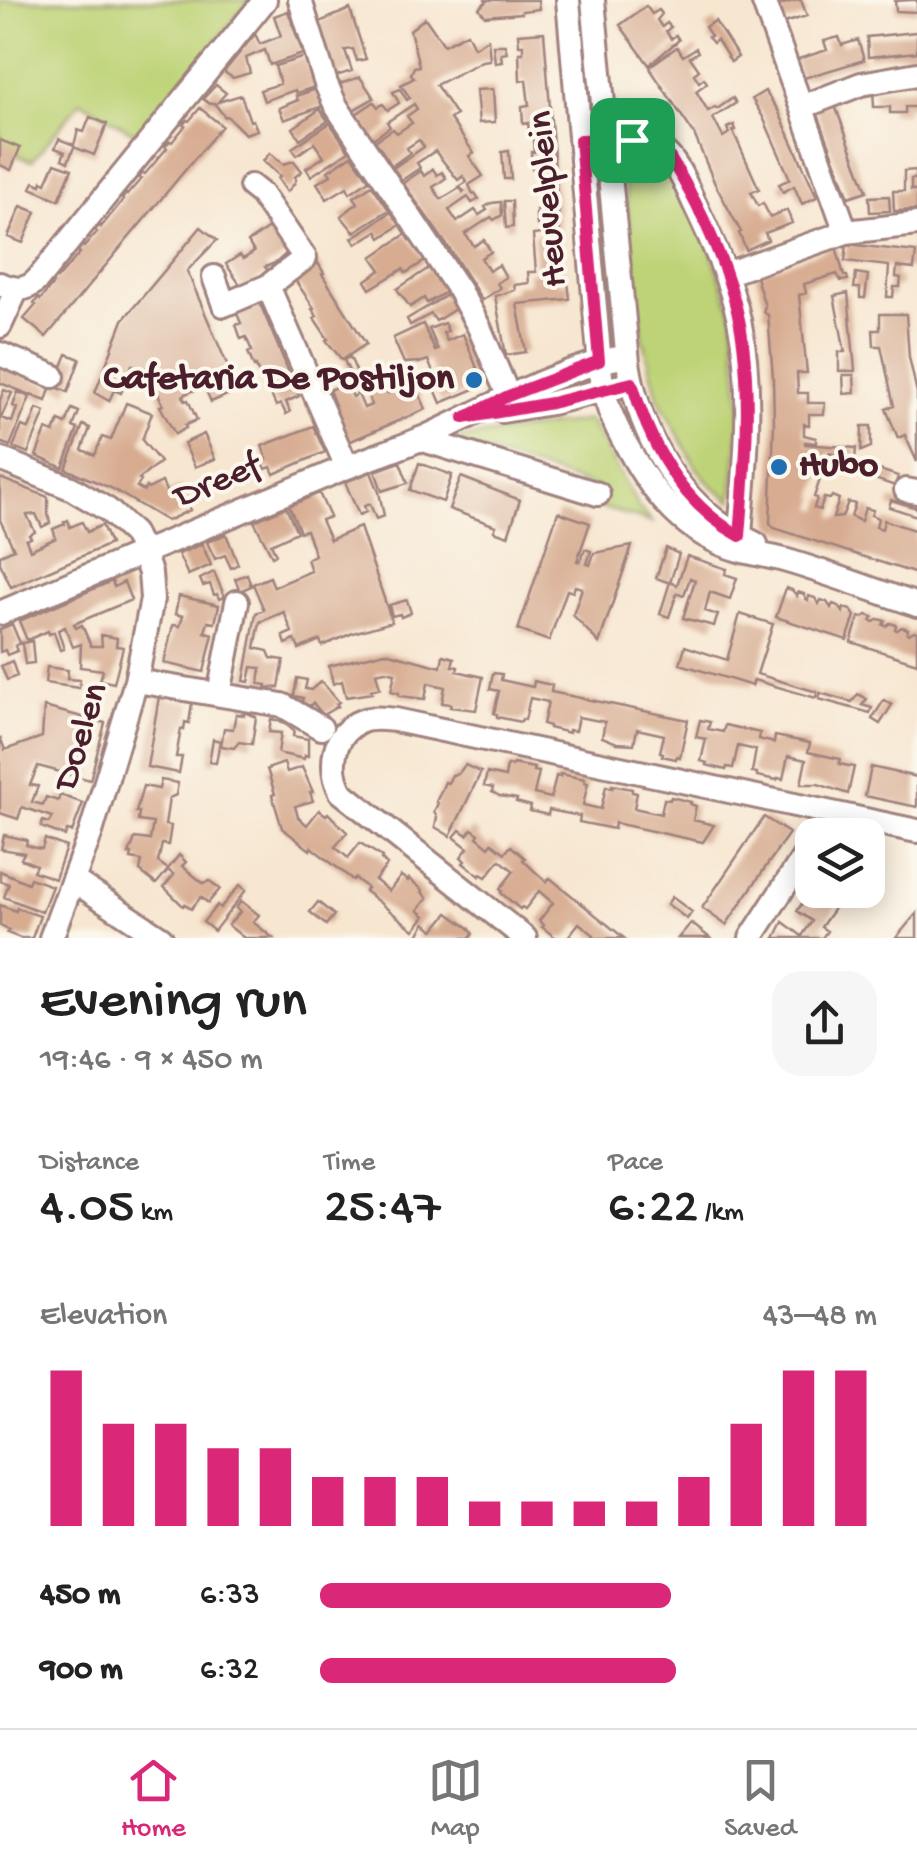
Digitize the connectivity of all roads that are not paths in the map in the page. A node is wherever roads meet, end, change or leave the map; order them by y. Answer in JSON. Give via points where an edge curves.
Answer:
{"nodes":[{"id":1,"x":265,"y":0,"type":"edge"},
{"id":2,"x":300,"y":0,"type":"edge"},
{"id":3,"x":568,"y":0,"type":"edge"},
{"id":4,"x":593,"y":0,"type":"edge"},
{"id":5,"x":763,"y":0,"type":"edge"},
{"id":6,"x":917,"y":74,"type":"edge"},
{"id":7,"x":802,"y":107,"type":"junction"},
{"id":8,"x":580,"y":140,"type":"junction"},
{"id":9,"x":606,"y":140,"type":"junction"},
{"id":10,"x":251,"y":186,"type":"dead end"},
{"id":11,"x":917,"y":224,"type":"edge"},
{"id":12,"x":846,"y":232,"type":"junction"},
{"id":13,"x":726,"y":274,"type":"junction"},
{"id":14,"x":214,"y":277,"type":"dead end"},
{"id":15,"x":268,"y":286,"type":"junction"},
{"id":16,"x":9,"y":287,"type":"edge"},
{"id":17,"x":0,"y":326,"type":"edge"},
{"id":18,"x":0,"y":354,"type":"edge"},
{"id":19,"x":627,"y":356,"type":"junction"},
{"id":20,"x":599,"y":361,"type":"junction"},
{"id":21,"x":53,"y":376,"type":"dead end"},
{"id":22,"x":632,"y":383,"type":"junction"},
{"id":23,"x":603,"y":391,"type":"junction"},
{"id":24,"x":511,"y":403,"type":"junction"},
{"id":25,"x":420,"y":439,"type":"junction"},
{"id":26,"x":0,"y":459,"type":"edge"},
{"id":27,"x":347,"y":467,"type":"junction"},
{"id":28,"x":598,"y":494,"type":"dead end"},
{"id":29,"x":739,"y":543,"type":"junction"},
{"id":30,"x":143,"y":552,"type":"junction"},
{"id":31,"x":238,"y":602,"type":"dead end"},
{"id":32,"x":917,"y":604,"type":"edge"},
{"id":33,"x":0,"y":614,"type":"edge"},
{"id":34,"x":136,"y":681,"type":"junction"},
{"id":35,"x":219,"y":694,"type":"junction"},
{"id":36,"x":320,"y":728,"type":"dead end"},
{"id":37,"x":832,"y":813,"type":"junction"},
{"id":38,"x":829,"y":818,"type":"edge"},
{"id":39,"x":917,"y":832,"type":"edge"},
{"id":40,"x":795,"y":870,"type":"edge"},
{"id":41,"x":74,"y":880,"type":"junction"},
{"id":42,"x":52,"y":938,"type":"edge"},
{"id":43,"x":161,"y":938,"type":"edge"},
{"id":44,"x":524,"y":938,"type":"edge"},
{"id":45,"x":751,"y":938,"type":"edge"}],
"edges":[{"from":1,"to":16,"type":"street","via":[[38,279],[24,290]]},
{"from":2,"to":24,"type":"street","via":[[336,106],[459,290]]},
{"from":3,"to":8,"type":"street","name":"Heuvelplein"},
{"from":4,"to":9,"type":"street","name":"Heuvelplein"},
{"from":5,"to":7,"type":"street"},
{"from":6,"to":7,"type":"street","via":[[861,84]]},
{"from":7,"to":12,"type":"street"},
{"from":8,"to":9,"type":"street"},
{"from":8,"to":20,"type":"street","name":"Heuvelplein"},
{"from":9,"to":13,"type":"street","name":"Heuvelplein","via":[[646,134],[666,154]]},
{"from":9,"to":19,"type":"street","name":"Heuvelplein"},
{"from":10,"to":15,"type":"street","via":[[306,258]]},
{"from":11,"to":12,"type":"street"},
{"from":12,"to":13,"type":"street"},
{"from":13,"to":29,"type":"street","name":"Heuvelplein","via":[[745,370]]},
{"from":14,"to":15,"type":"street","via":[[224,305]]},
{"from":15,"to":27,"type":"street"},
{"from":16,"to":17,"type":"street"},
{"from":18,"to":21,"type":"street"},
{"from":19,"to":20,"type":"street","name":"Dreef"},
{"from":19,"to":22,"type":"street","name":"Heuvelplein"},
{"from":20,"to":23,"type":"street","name":"Heuvelplein"},
{"from":20,"to":24,"type":"street","name":"Dreef"},
{"from":22,"to":23,"type":"street","name":"Dreef"},
{"from":22,"to":29,"type":"street","name":"Heuvelplein","via":[[672,474]]},
{"from":23,"to":24,"type":"street","name":"Dreef"},
{"from":23,"to":29,"type":"street","name":"Heuvelplein","via":[[658,496],[712,539]]},
{"from":24,"to":25,"type":"street","name":"Dreef"},
{"from":25,"to":27,"type":"street","name":"Dreef"},
{"from":25,"to":28,"type":"street"},
{"from":26,"to":30,"type":"street","via":[[96,501],[133,533]]},
{"from":27,"to":30,"type":"street","name":"Dreef"},
{"from":29,"to":32,"type":"street"},
{"from":30,"to":33,"type":"street","name":"Dreef"},
{"from":30,"to":34,"type":"street","name":"Doelen","via":[[152,598]]},
{"from":31,"to":35,"type":"street"},
{"from":34,"to":35,"type":"street"},
{"from":34,"to":41,"type":"street","name":"Doelen"},
{"from":35,"to":36,"type":"street","via":[[282,705]]},
{"from":37,"to":38,"type":"street"},
{"from":37,"to":39,"type":"street"},
{"from":37,"to":44,"type":"street","via":[[396,720],[362,720],[348,728],[334,754],[342,792]]},
{"from":40,"to":45,"type":"street"},
{"from":41,"to":42,"type":"street","name":"Doelen"},
{"from":41,"to":43,"type":"street"}]}
